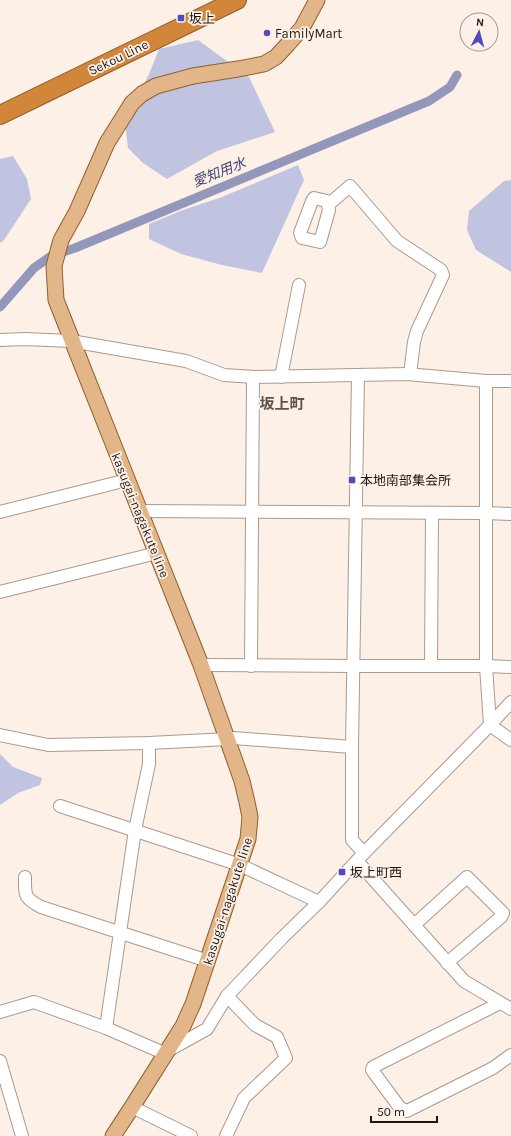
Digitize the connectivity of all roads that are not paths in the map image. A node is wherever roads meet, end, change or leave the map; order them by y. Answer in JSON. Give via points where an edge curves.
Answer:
{"nodes":[{"id":1,"x":237,"y":0,"type":"edge"},
{"id":2,"x":317,"y":0,"type":"edge"},
{"id":3,"x":0,"y":115,"type":"edge"},
{"id":4,"x":328,"y":205,"type":"dead end"},
{"id":5,"x":299,"y":285,"type":"dead end"},
{"id":6,"x":0,"y":340,"type":"edge"},
{"id":7,"x":71,"y":341,"type":"junction"},
{"id":8,"x":410,"y":374,"type":"junction"},
{"id":9,"x":358,"y":375,"type":"junction"},
{"id":10,"x":253,"y":377,"type":"junction"},
{"id":11,"x":281,"y":377,"type":"junction"},
{"id":12,"x":486,"y":381,"type":"junction"},
{"id":13,"x":511,"y":381,"type":"edge"},
{"id":14,"x":127,"y":480,"type":"junction"},
{"id":15,"x":140,"y":511,"type":"junction"},
{"id":16,"x":0,"y":512,"type":"edge"},
{"id":17,"x":251,"y":512,"type":"junction"},
{"id":18,"x":432,"y":512,"type":"junction"},
{"id":19,"x":355,"y":513,"type":"junction"},
{"id":20,"x":485,"y":513,"type":"junction"},
{"id":21,"x":511,"y":514,"type":"edge"},
{"id":22,"x":157,"y":553,"type":"junction"},
{"id":23,"x":0,"y":592,"type":"edge"},
{"id":24,"x":201,"y":666,"type":"junction"},
{"id":25,"x":251,"y":666,"type":"junction"},
{"id":26,"x":353,"y":666,"type":"junction"},
{"id":27,"x":431,"y":666,"type":"junction"},
{"id":28,"x":486,"y":666,"type":"junction"},
{"id":29,"x":511,"y":667,"type":"edge"},
{"id":30,"x":511,"y":702,"type":"edge"},
{"id":31,"x":490,"y":725,"type":"junction"},
{"id":32,"x":0,"y":735,"type":"edge"},
{"id":33,"x":228,"y":739,"type":"junction"},
{"id":34,"x":511,"y":740,"type":"edge"},
{"id":35,"x":149,"y":743,"type":"junction"},
{"id":36,"x":352,"y":748,"type":"junction"},
{"id":37,"x":60,"y":806,"type":"dead end"},
{"id":38,"x":135,"y":830,"type":"junction"},
{"id":39,"x":361,"y":857,"type":"junction"},
{"id":40,"x":240,"y":866,"type":"junction"},
{"id":41,"x":25,"y":877,"type":"dead end"},
{"id":42,"x":319,"y":902,"type":"junction"},
{"id":43,"x":414,"y":925,"type":"junction"},
{"id":44,"x":120,"y":933,"type":"junction"},
{"id":45,"x":208,"y":961,"type":"junction"},
{"id":46,"x":447,"y":963,"type":"junction"},
{"id":47,"x":227,"y":996,"type":"junction"},
{"id":48,"x":500,"y":1003,"type":"junction"},
{"id":49,"x":511,"y":1009,"type":"edge"},
{"id":50,"x":0,"y":1012,"type":"edge"},
{"id":51,"x":106,"y":1028,"type":"junction"},
{"id":52,"x":167,"y":1052,"type":"junction"},
{"id":53,"x":511,"y":1055,"type":"edge"},
{"id":54,"x":0,"y":1061,"type":"edge"},
{"id":55,"x":132,"y":1107,"type":"junction"},
{"id":56,"x":22,"y":1136,"type":"edge"},
{"id":57,"x":113,"y":1136,"type":"edge"},
{"id":58,"x":190,"y":1136,"type":"edge"},
{"id":59,"x":226,"y":1136,"type":"edge"}],
"edges":[{"from":1,"to":3,"type":"highway","name":"Sekou Line"},
{"from":2,"to":7,"type":"main road","name":"kasugai-nagakute line","via":[[302,28],[276,57],[264,64],[193,76],[156,86],[132,104],[107,143],[61,240],[54,266],[56,300]]},
{"from":4,"to":8,"type":"street","via":[[350,186],[397,241],[441,270],[443,275],[417,331]]},
{"from":5,"to":11,"type":"street"},
{"from":6,"to":7,"type":"street","via":[[25,338]]},
{"from":7,"to":10,"type":"street","via":[[186,361],[224,375]]},
{"from":7,"to":14,"type":"main road","name":"kasugai-nagakute line"},
{"from":8,"to":9,"type":"street"},
{"from":8,"to":12,"type":"street"},
{"from":9,"to":11,"type":"street"},
{"from":9,"to":19,"type":"street"},
{"from":10,"to":11,"type":"street"},
{"from":10,"to":17,"type":"street"},
{"from":12,"to":13,"type":"street"},
{"from":12,"to":20,"type":"street"},
{"from":14,"to":15,"type":"main road","name":"kasugai-nagakute line"},
{"from":14,"to":16,"type":"street"},
{"from":15,"to":17,"type":"street"},
{"from":15,"to":22,"type":"main road","name":"kasugai-nagakute line"},
{"from":17,"to":19,"type":"street"},
{"from":17,"to":25,"type":"street"},
{"from":18,"to":19,"type":"street"},
{"from":18,"to":20,"type":"street"},
{"from":18,"to":27,"type":"street"},
{"from":19,"to":26,"type":"street"},
{"from":20,"to":21,"type":"street"},
{"from":20,"to":28,"type":"street"},
{"from":22,"to":23,"type":"street"},
{"from":22,"to":24,"type":"main road","name":"kasugai-nagakute line"},
{"from":24,"to":25,"type":"street"},
{"from":24,"to":33,"type":"main road","name":"kasugai-nagakute line"},
{"from":25,"to":26,"type":"street"},
{"from":26,"to":27,"type":"street"},
{"from":26,"to":36,"type":"street"},
{"from":27,"to":28,"type":"street"},
{"from":28,"to":29,"type":"street"},
{"from":28,"to":31,"type":"street"},
{"from":30,"to":31,"type":"street"},
{"from":31,"to":34,"type":"street"},
{"from":31,"to":39,"type":"street"},
{"from":32,"to":35,"type":"street","via":[[48,745]]},
{"from":33,"to":35,"type":"street"},
{"from":33,"to":36,"type":"street"},
{"from":33,"to":40,"type":"main road","name":"kasugai-nagakute line","via":[[248,802],[250,817],[248,839]]},
{"from":35,"to":38,"type":"street","via":[[149,764]]},
{"from":36,"to":39,"type":"street","via":[[352,840]]},
{"from":37,"to":38,"type":"street"},
{"from":38,"to":40,"type":"street"},
{"from":38,"to":44,"type":"street"},
{"from":39,"to":42,"type":"street"},
{"from":39,"to":43,"type":"street"},
{"from":40,"to":42,"type":"street"},
{"from":40,"to":45,"type":"main road","name":"kasugai-nagakute line"},
{"from":41,"to":44,"type":"street","via":[[26,896],[30,902],[41,908]]},
{"from":42,"to":47,"type":"street"},
{"from":43,"to":46,"type":"street"},
{"from":43,"to":46,"type":"street","via":[[467,877],[503,913]]},
{"from":44,"to":45,"type":"street"},
{"from":44,"to":51,"type":"street"},
{"from":45,"to":52,"type":"main road","name":"kasugai-nagakute line","via":[[193,1004]]},
{"from":46,"to":48,"type":"street","via":[[464,981]]},
{"from":47,"to":52,"type":"street","via":[[207,1029]]},
{"from":47,"to":59,"type":"street","via":[[255,1025],[278,1037],[286,1058],[244,1098]]},
{"from":48,"to":49,"type":"street"},
{"from":48,"to":53,"type":"street","via":[[373,1067],[372,1070],[400,1108],[407,1111],[493,1068]]},
{"from":50,"to":51,"type":"street","via":[[34,1002]]},
{"from":51,"to":52,"type":"street"},
{"from":52,"to":55,"type":"main road","name":"kasugai-nagakute line"},
{"from":54,"to":56,"type":"street"},
{"from":55,"to":57,"type":"main road","name":"kasugai-nagakute line"},
{"from":55,"to":58,"type":"street"}]}
